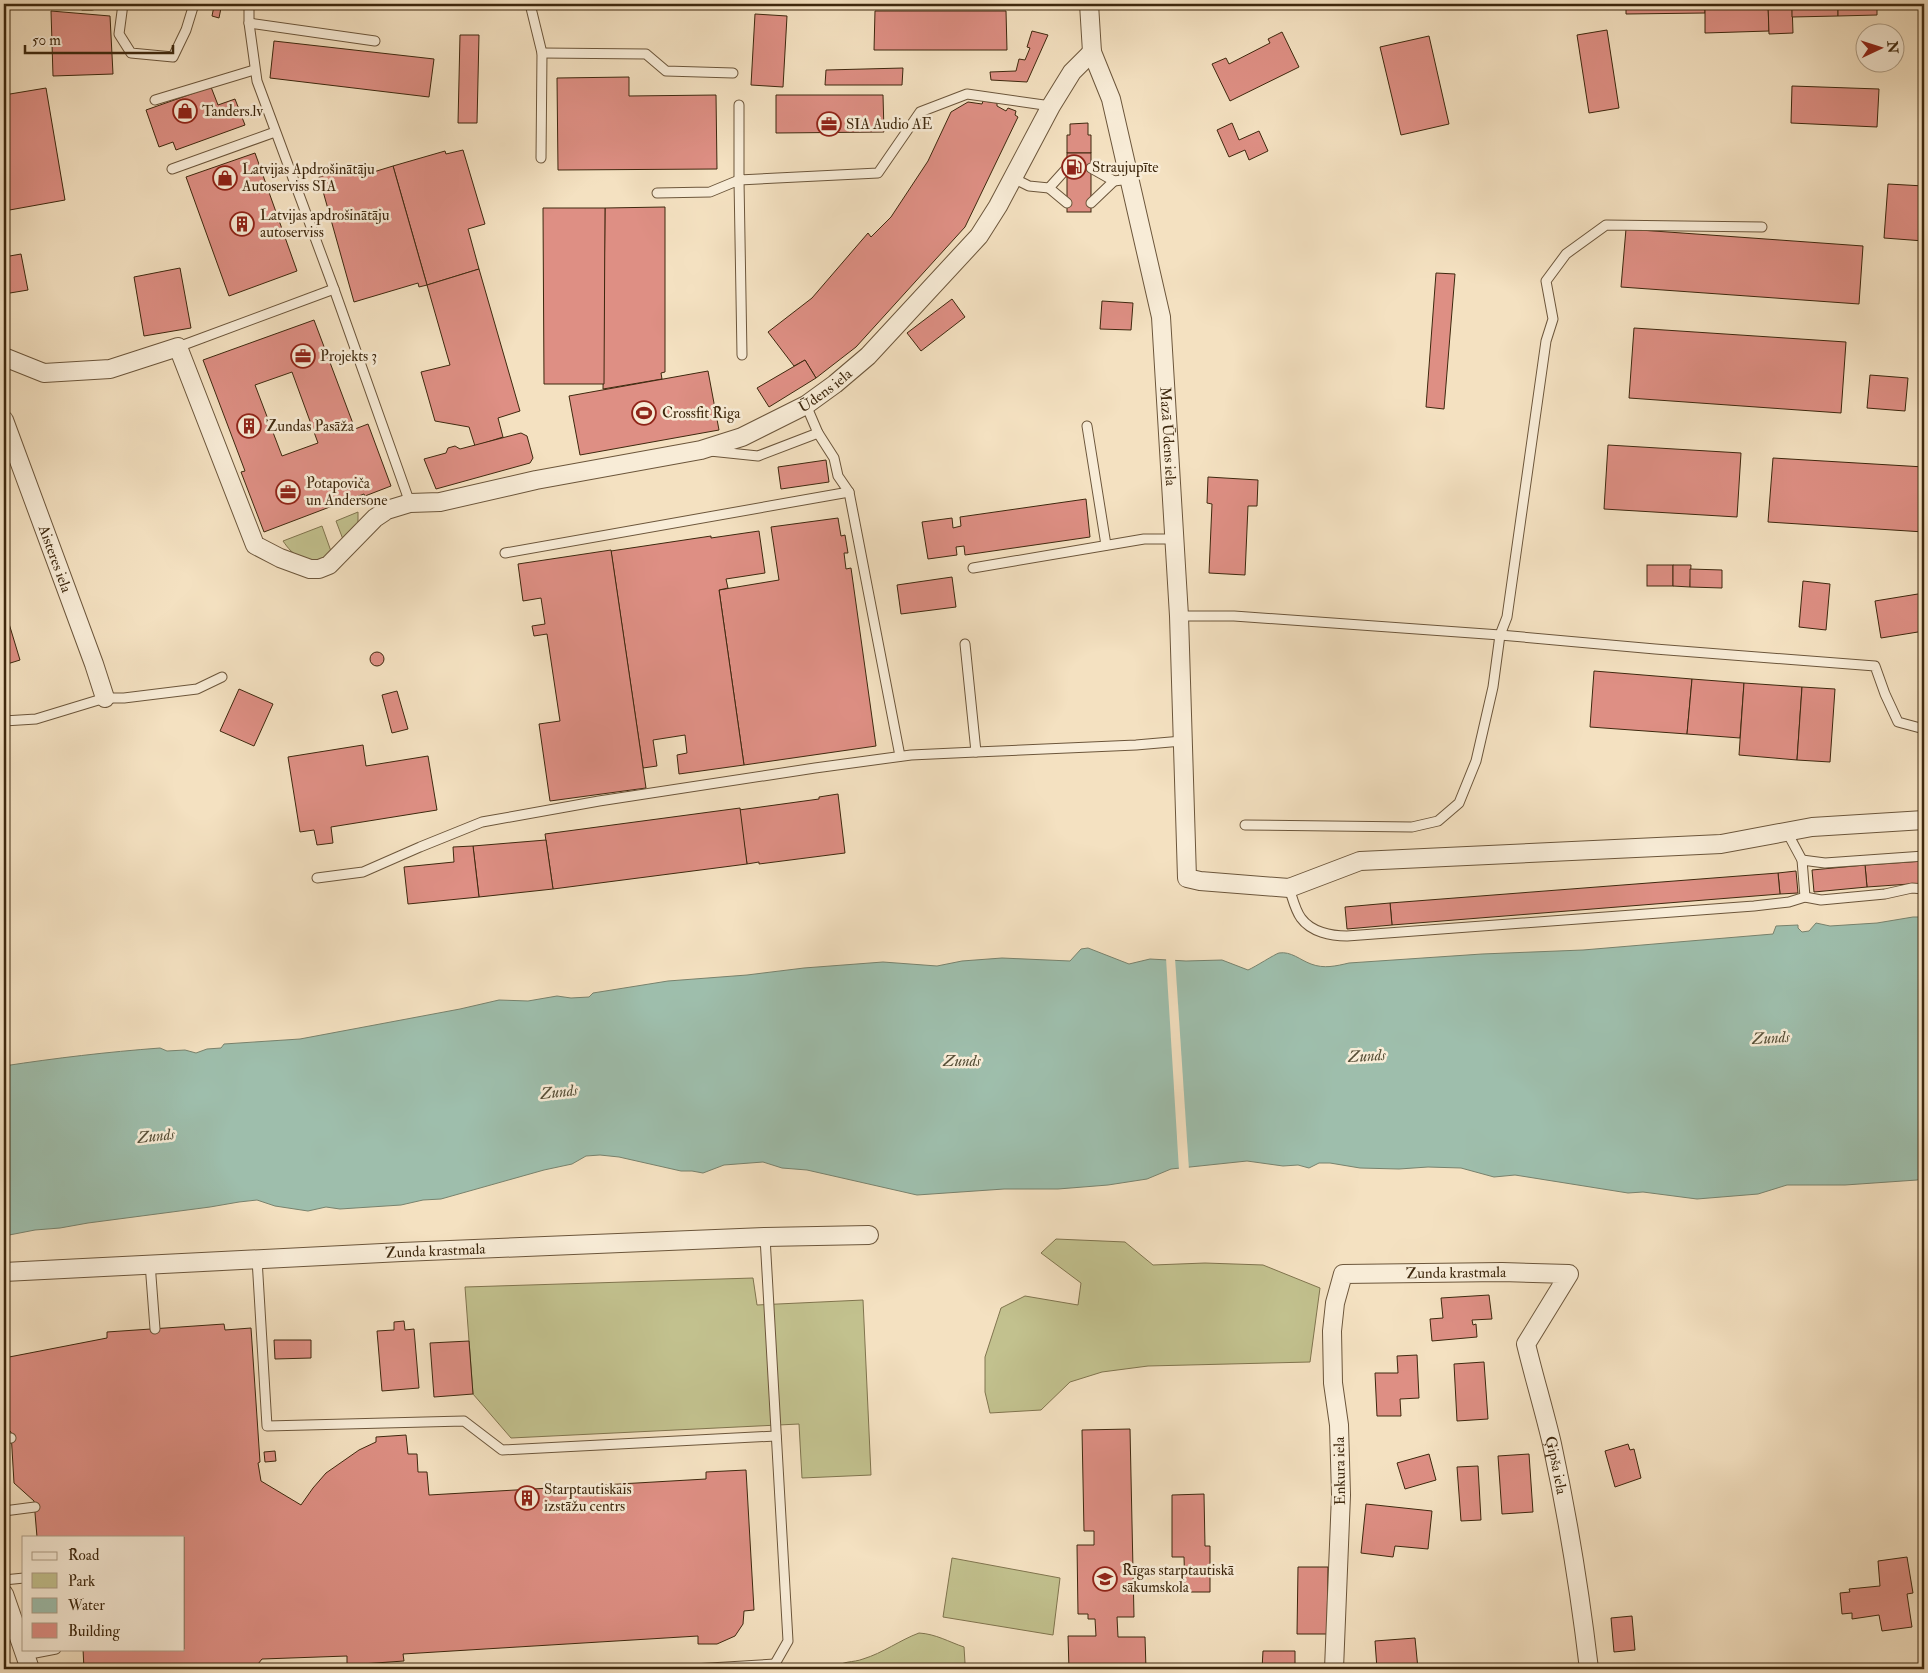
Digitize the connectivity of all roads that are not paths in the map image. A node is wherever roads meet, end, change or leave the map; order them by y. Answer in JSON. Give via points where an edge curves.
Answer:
{"nodes":[{"id":1,"x":123,"y":4,"type":"edge"},
{"id":2,"x":194,"y":4,"type":"edge"},
{"id":3,"x":249,"y":4,"type":"edge"},
{"id":4,"x":530,"y":4,"type":"edge"},
{"id":5,"x":1089,"y":4,"type":"edge"},
{"id":6,"x":249,"y":23,"type":"junction"},
{"id":7,"x":375,"y":41,"type":"dead end"},
{"id":8,"x":1092,"y":52,"type":"junction"},
{"id":9,"x":542,"y":54,"type":"junction"},
{"id":10,"x":254,"y":70,"type":"junction"},
{"id":11,"x":733,"y":73,"type":"dead end"},
{"id":12,"x":155,"y":100,"type":"dead end"},
{"id":13,"x":739,"y":105,"type":"dead end"},
{"id":14,"x":1051,"y":106,"type":"junction"},
{"id":15,"x":275,"y":132,"type":"junction"},
{"id":16,"x":541,"y":158,"type":"dead end"},
{"id":17,"x":1067,"y":168,"type":"dead end"},
{"id":18,"x":1091,"y":168,"type":"dead end"},
{"id":19,"x":172,"y":169,"type":"dead end"},
{"id":20,"x":1013,"y":178,"type":"junction"},
{"id":21,"x":739,"y":180,"type":"junction"},
{"id":22,"x":1122,"y":180,"type":"junction"},
{"id":23,"x":1049,"y":188,"type":"junction"},
{"id":24,"x":657,"y":193,"type":"dead end"},
{"id":25,"x":1067,"y":203,"type":"dead end"},
{"id":26,"x":1091,"y":203,"type":"dead end"},
{"id":27,"x":1762,"y":227,"type":"dead end"},
{"id":28,"x":334,"y":289,"type":"junction"},
{"id":29,"x":178,"y":347,"type":"junction"},
{"id":30,"x":742,"y":355,"type":"dead end"},
{"id":31,"x":4,"y":358,"type":"edge"},
{"id":32,"x":806,"y":405,"type":"junction"},
{"id":33,"x":4,"y":420,"type":"edge"},
{"id":34,"x":1087,"y":426,"type":"dead end"},
{"id":35,"x":818,"y":433,"type":"junction"},
{"id":36,"x":701,"y":450,"type":"junction"},
{"id":37,"x":849,"y":492,"type":"junction"},
{"id":38,"x":410,"y":503,"type":"junction"},
{"id":39,"x":1174,"y":539,"type":"junction"},
{"id":40,"x":1106,"y":545,"type":"junction"},
{"id":41,"x":506,"y":553,"type":"dead end"},
{"id":42,"x":973,"y":568,"type":"dead end"},
{"id":43,"x":1179,"y":616,"type":"junction"},
{"id":44,"x":1500,"y":635,"type":"junction"},
{"id":45,"x":966,"y":644,"type":"dead end"},
{"id":46,"x":222,"y":677,"type":"dead end"},
{"id":47,"x":105,"y":698,"type":"junction"},
{"id":48,"x":4,"y":721,"type":"edge"},
{"id":49,"x":1924,"y":729,"type":"edge"},
{"id":50,"x":1182,"y":740,"type":"junction"},
{"id":51,"x":976,"y":752,"type":"junction"},
{"id":52,"x":900,"y":756,"type":"junction"},
{"id":53,"x":1924,"y":820,"type":"edge"},
{"id":54,"x":1245,"y":825,"type":"dead end"},
{"id":55,"x":1787,"y":832,"type":"junction"},
{"id":56,"x":1924,"y":856,"type":"edge"},
{"id":57,"x":1802,"y":860,"type":"junction"},
{"id":58,"x":317,"y":878,"type":"dead end"},
{"id":59,"x":1289,"y":888,"type":"junction"},
{"id":60,"x":1924,"y":889,"type":"edge"},
{"id":61,"x":1805,"y":897,"type":"junction"},
{"id":62,"x":869,"y":1235,"type":"dead end"},
{"id":63,"x":765,"y":1236,"type":"junction"},
{"id":64,"x":257,"y":1259,"type":"junction"},
{"id":65,"x":150,"y":1263,"type":"junction"},
{"id":66,"x":4,"y":1272,"type":"edge"},
{"id":67,"x":1344,"y":1274,"type":"joint"},
{"id":68,"x":1570,"y":1274,"type":"joint"},
{"id":69,"x":155,"y":1329,"type":"dead end"},
{"id":70,"x":776,"y":1436,"type":"junction"},
{"id":71,"x":35,"y":1507,"type":"dead end"},
{"id":72,"x":4,"y":1511,"type":"edge"},
{"id":73,"x":22,"y":1578,"type":"edge"},
{"id":74,"x":4,"y":1580,"type":"edge"},
{"id":75,"x":4,"y":1594,"type":"edge"},
{"id":76,"x":22,"y":1647,"type":"edge"},
{"id":77,"x":23,"y":1650,"type":"edge"},
{"id":78,"x":54,"y":1650,"type":"edge"},
{"id":79,"x":27,"y":1662,"type":"edge"},
{"id":80,"x":774,"y":1667,"type":"edge"},
{"id":81,"x":693,"y":1669,"type":"edge"},
{"id":82,"x":1334,"y":1669,"type":"edge"},
{"id":83,"x":1589,"y":1669,"type":"edge"}],
"edges":[{"from":1,"to":2,"type":"lane","via":[[119,34],[131,53],[173,57]]},
{"from":3,"to":6,"type":"lane"},
{"from":4,"to":9,"type":"lane"},
{"from":5,"to":8,"type":"street","name":"Mazā Ūdens iela"},
{"from":6,"to":7,"type":"lane"},
{"from":6,"to":10,"type":"lane"},
{"from":8,"to":14,"type":"street","name":"Ūdens iela","via":[[1072,72]]},
{"from":8,"to":22,"type":"street","name":"Mazā Ūdens iela","via":[[1111,99]]},
{"from":9,"to":11,"type":"lane","via":[[646,54],[666,71]]},
{"from":9,"to":16,"type":"lane"},
{"from":10,"to":12,"type":"lane"},
{"from":10,"to":15,"type":"lane"},
{"from":13,"to":21,"type":"lane"},
{"from":14,"to":20,"type":"street","name":"Ūdens iela"},
{"from":14,"to":21,"type":"lane","via":[[967,94],[920,112],[878,173]]},
{"from":15,"to":19,"type":"lane"},
{"from":15,"to":28,"type":"lane"},
{"from":17,"to":23,"type":"lane"},
{"from":18,"to":22,"type":"lane"},
{"from":20,"to":23,"type":"lane","via":[[1029,186]]},
{"from":20,"to":32,"type":"street","name":"Ūdens iela","via":[[979,236],[868,356]]},
{"from":21,"to":24,"type":"lane","via":[[710,192]]},
{"from":21,"to":30,"type":"lane"},
{"from":22,"to":26,"type":"lane"},
{"from":22,"to":39,"type":"street","name":"Mazā Ūdens iela","via":[[1161,317]]},
{"from":23,"to":25,"type":"lane"},
{"from":27,"to":44,"type":"lane","via":[[1606,225],[1566,254],[1546,281],[1553,319],[1546,340],[1507,617]]},
{"from":28,"to":29,"type":"lane"},
{"from":28,"to":38,"type":"lane"},
{"from":29,"to":31,"type":"street","via":[[110,369],[44,373]]},
{"from":29,"to":38,"type":"street","name":"Ūdens iela","via":[[255,545],[287,561],[319,569],[329,565],[375,518],[387,510]]},
{"from":32,"to":35,"type":"lane"},
{"from":32,"to":36,"type":"street","name":"Ūdens iela","via":[[742,437]]},
{"from":33,"to":47,"type":"street","name":"Aisteres iela"},
{"from":34,"to":40,"type":"lane"},
{"from":35,"to":36,"type":"lane","via":[[758,456]]},
{"from":35,"to":37,"type":"lane","via":[[834,458],[838,476]]},
{"from":36,"to":38,"type":"street","name":"Ūdens iela","via":[[536,480],[440,502]]},
{"from":37,"to":41,"type":"lane"},
{"from":37,"to":52,"type":"lane"},
{"from":39,"to":40,"type":"lane","via":[[1144,539]]},
{"from":39,"to":43,"type":"street","name":"Mazā Ūdens iela"},
{"from":40,"to":42,"type":"lane"},
{"from":43,"to":44,"type":"lane","via":[[1234,616]]},
{"from":43,"to":50,"type":"street","name":"Mazā Ūdens iela"},
{"from":44,"to":49,"type":"lane","via":[[1875,666],[1898,722]]},
{"from":44,"to":54,"type":"lane","via":[[1493,687],[1476,761],[1459,802],[1438,821],[1412,827]]},
{"from":45,"to":51,"type":"lane"},
{"from":46,"to":47,"type":"lane","via":[[197,689]]},
{"from":47,"to":48,"type":"lane","via":[[36,719]]},
{"from":50,"to":51,"type":"lane"},
{"from":50,"to":59,"type":"street","name":"Mazā Ūdens iela","via":[[1187,878]]},
{"from":51,"to":52,"type":"lane"},
{"from":52,"to":58,"type":"lane","via":[[482,822],[364,872]]},
{"from":53,"to":55,"type":"street","via":[[1812,827]]},
{"from":55,"to":57,"type":"lane"},
{"from":55,"to":59,"type":"street","via":[[1721,844],[1360,860]]},
{"from":56,"to":57,"type":"lane","via":[[1825,864]]},
{"from":57,"to":61,"type":"lane"},
{"from":59,"to":61,"type":"lane","via":[[1300,917],[1316,930],[1334,936],[1754,906]]},
{"from":60,"to":61,"type":"lane","via":[[1821,900]]},
{"from":62,"to":63,"type":"street","name":"Zunda krastmala"},
{"from":63,"to":64,"type":"street","name":"Zunda krastmala"},
{"from":63,"to":70,"type":"lane"},
{"from":64,"to":65,"type":"street","name":"Zunda krastmala"},
{"from":64,"to":70,"type":"lane","via":[[267,1426],[464,1421],[502,1450]]},
{"from":65,"to":66,"type":"street","name":"Zunda krastmala"},
{"from":65,"to":69,"type":"lane"},
{"from":67,"to":68,"type":"street","name":"Zunda krastmala"},
{"from":67,"to":82,"type":"street","name":"Enkura iela","via":[[1335,1303],[1332,1331],[1341,1495]]},
{"from":68,"to":83,"type":"street","name":"Ģipša iela","via":[[1526,1344],[1565,1505]]},
{"from":70,"to":80,"type":"lane","via":[[788,1641]]},
{"from":71,"to":72,"type":"lane"},
{"from":73,"to":74,"type":"lane"},
{"from":75,"to":76,"type":"street"},
{"from":77,"to":79,"type":"street"},
{"from":78,"to":79,"type":"lane"},
{"from":80,"to":81,"type":"lane"}]}
